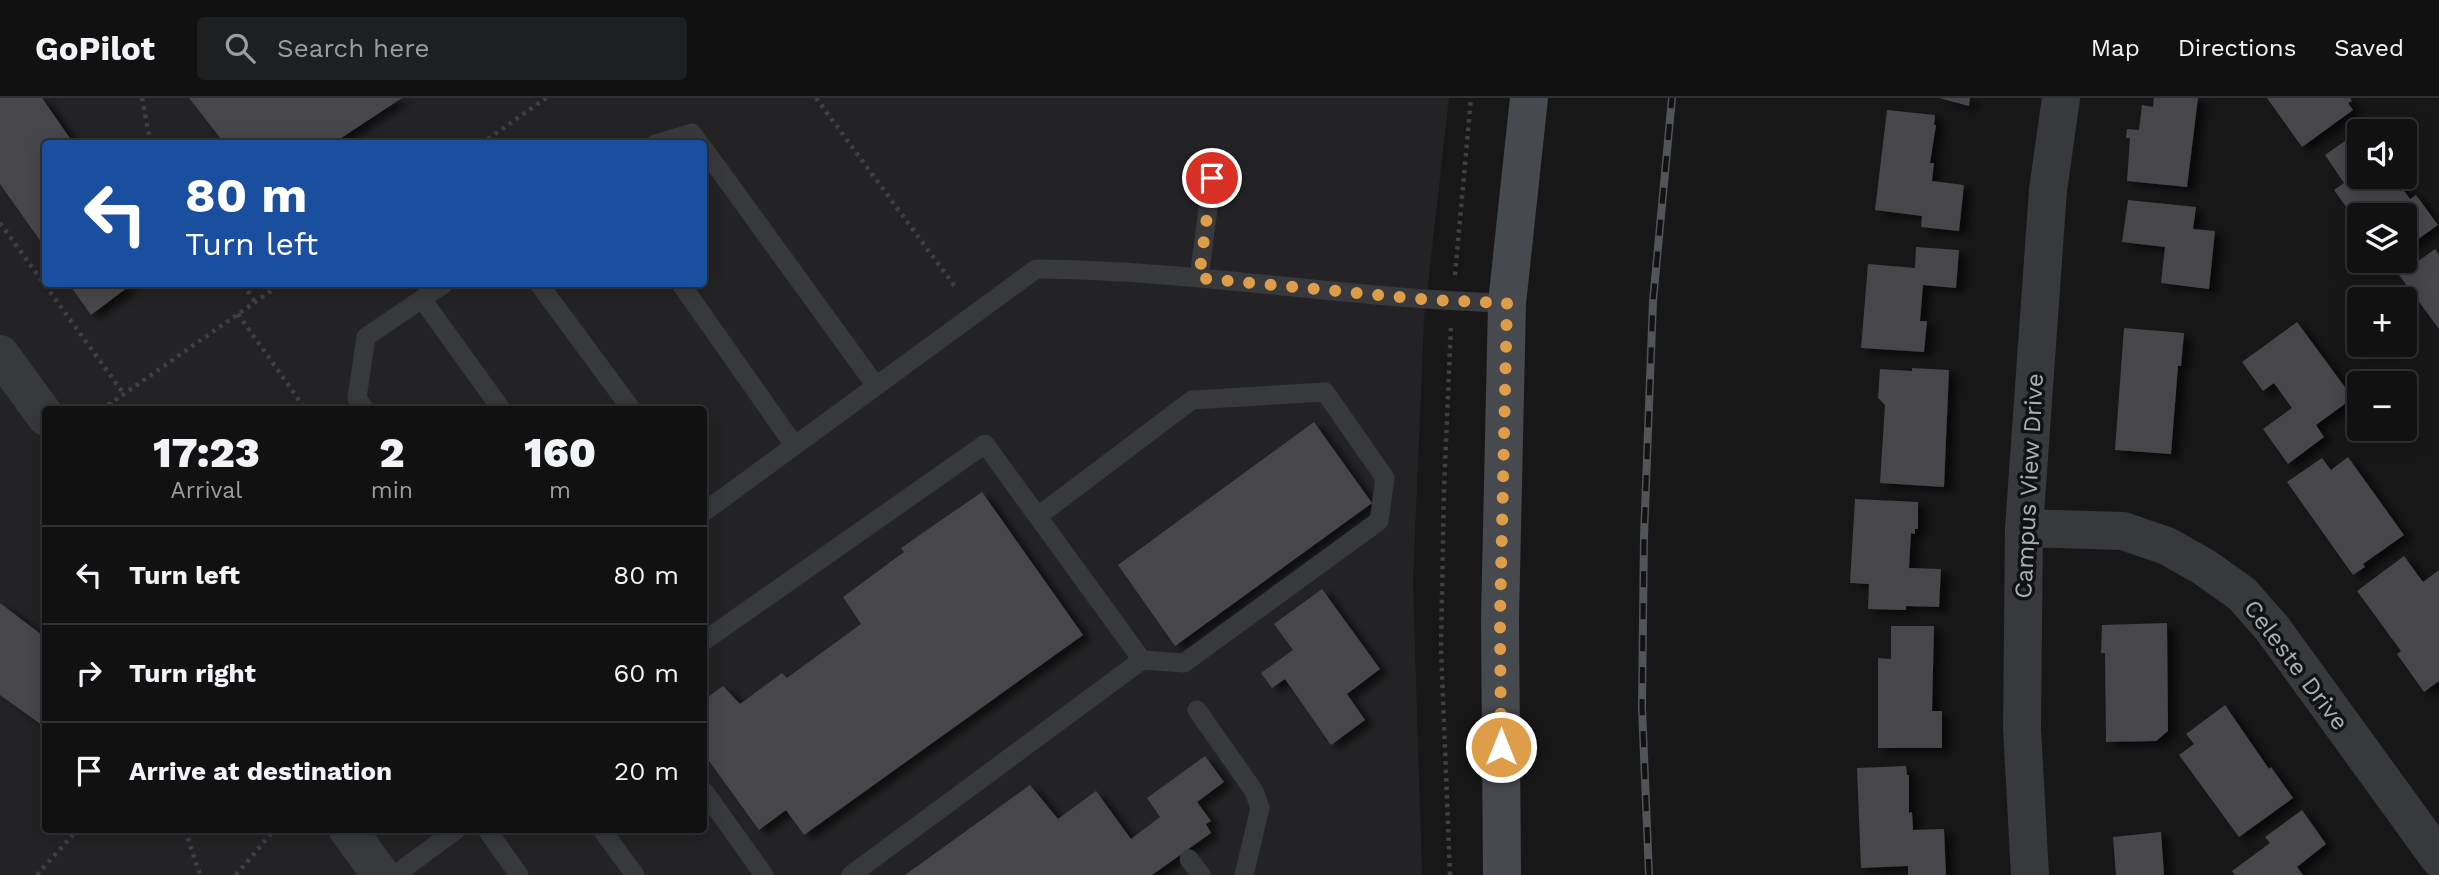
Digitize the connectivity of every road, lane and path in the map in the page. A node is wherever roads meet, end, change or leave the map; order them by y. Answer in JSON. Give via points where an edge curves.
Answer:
{"nodes":[{"id":1,"x":142,"y":98,"type":"edge"},
{"id":2,"x":546,"y":98,"type":"edge"},
{"id":3,"x":816,"y":98,"type":"edge"},
{"id":4,"x":1471,"y":98,"type":"edge"},
{"id":5,"x":1529,"y":98,"type":"edge"},
{"id":6,"x":2061,"y":98,"type":"edge"},
{"id":7,"x":152,"y":140,"type":"edge"},
{"id":8,"x":487,"y":140,"type":"edge"},
{"id":9,"x":667,"y":140,"type":"edge"},
{"id":10,"x":697,"y":140,"type":"edge"},
{"id":11,"x":707,"y":153,"type":"edge"},
{"id":12,"x":1212,"y":178,"type":"dead end"},
{"id":13,"x":0,"y":223,"type":"edge"},
{"id":14,"x":1456,"y":259,"type":"dead end"},
{"id":15,"x":1199,"y":278,"type":"junction"},
{"id":16,"x":42,"y":281,"type":"edge"},
{"id":17,"x":46,"y":287,"type":"edge"},
{"id":18,"x":245,"y":287,"type":"edge"},
{"id":19,"x":277,"y":287,"type":"edge"},
{"id":20,"x":440,"y":287,"type":"edge"},
{"id":21,"x":541,"y":287,"type":"edge"},
{"id":22,"x":683,"y":287,"type":"edge"},
{"id":23,"x":957,"y":288,"type":"dead end"},
{"id":24,"x":422,"y":299,"type":"junction"},
{"id":25,"x":255,"y":302,"type":"junction"},
{"id":26,"x":1507,"y":303,"type":"junction"},
{"id":27,"x":238,"y":314,"type":"junction"},
{"id":28,"x":1450,"y":335,"type":"dead end"},
{"id":29,"x":0,"y":354,"type":"edge"},
{"id":30,"x":876,"y":386,"type":"junction"},
{"id":31,"x":124,"y":394,"type":"junction"},
{"id":32,"x":110,"y":403,"type":"junction"},
{"id":33,"x":106,"y":406,"type":"edge"},
{"id":34,"x":112,"y":406,"type":"edge"},
{"id":35,"x":303,"y":406,"type":"edge"},
{"id":36,"x":362,"y":406,"type":"edge"},
{"id":37,"x":499,"y":406,"type":"edge"},
{"id":38,"x":629,"y":406,"type":"edge"},
{"id":39,"x":42,"y":412,"type":"edge"},
{"id":40,"x":794,"y":445,"type":"junction"},
{"id":41,"x":707,"y":508,"type":"edge"},
{"id":42,"x":1038,"y":516,"type":"junction"},
{"id":43,"x":2024,"y":528,"type":"junction"},
{"id":44,"x":707,"y":639,"type":"edge"},
{"id":45,"x":1142,"y":660,"type":"junction"},
{"id":46,"x":1197,"y":710,"type":"dead end"},
{"id":47,"x":707,"y":795,"type":"edge"},
{"id":48,"x":74,"y":833,"type":"edge"},
{"id":49,"x":186,"y":833,"type":"edge"},
{"id":50,"x":271,"y":833,"type":"edge"},
{"id":51,"x":350,"y":833,"type":"edge"},
{"id":52,"x":452,"y":833,"type":"edge"},
{"id":53,"x":489,"y":833,"type":"edge"},
{"id":54,"x":604,"y":833,"type":"edge"},
{"id":55,"x":2439,"y":858,"type":"edge"},
{"id":56,"x":1189,"y":859,"type":"dead end"},
{"id":57,"x":37,"y":875,"type":"edge"},
{"id":58,"x":200,"y":875,"type":"edge"},
{"id":59,"x":236,"y":875,"type":"edge"},
{"id":60,"x":381,"y":875,"type":"edge"},
{"id":61,"x":395,"y":875,"type":"edge"},
{"id":62,"x":519,"y":875,"type":"edge"},
{"id":63,"x":635,"y":875,"type":"edge"},
{"id":64,"x":764,"y":875,"type":"edge"},
{"id":65,"x":851,"y":875,"type":"edge"},
{"id":66,"x":1201,"y":875,"type":"edge"},
{"id":67,"x":1244,"y":875,"type":"edge"},
{"id":68,"x":1450,"y":875,"type":"edge"},
{"id":69,"x":1502,"y":875,"type":"edge"},
{"id":70,"x":2030,"y":875,"type":"edge"}],
"edges":[{"from":1,"to":7,"type":"path"},
{"from":2,"to":8,"type":"path"},
{"from":3,"to":23,"type":"path"},
{"from":4,"to":14,"type":"path"},
{"from":5,"to":26,"type":"main road"},
{"from":6,"to":43,"type":"street","name":"Campus View Drive","via":[[2048,191]]},
{"from":9,"to":10,"type":"lane","via":[[692,132]]},
{"from":11,"to":30,"type":"lane"},
{"from":12,"to":15,"type":"lane"},
{"from":13,"to":16,"type":"path"},
{"from":15,"to":26,"type":"lane"},
{"from":15,"to":30,"type":"lane","via":[[1105,269],[1036,269]]},
{"from":17,"to":31,"type":"path"},
{"from":18,"to":25,"type":"path"},
{"from":19,"to":25,"type":"path"},
{"from":20,"to":24,"type":"lane"},
{"from":21,"to":38,"type":"lane"},
{"from":22,"to":40,"type":"lane"},
{"from":24,"to":36,"type":"lane","via":[[366,337],[357,398]]},
{"from":24,"to":37,"type":"lane"},
{"from":25,"to":27,"type":"path"},
{"from":26,"to":69,"type":"main road","via":[[1500,619]]},
{"from":27,"to":31,"type":"path"},
{"from":27,"to":35,"type":"path"},
{"from":28,"to":68,"type":"path","via":[[1441,648]]},
{"from":29,"to":39,"type":"street"},
{"from":30,"to":40,"type":"lane"},
{"from":31,"to":32,"type":"path"},
{"from":32,"to":33,"type":"path"},
{"from":32,"to":34,"type":"path"},
{"from":40,"to":41,"type":"lane"},
{"from":42,"to":44,"type":"lane","via":[[985,444]]},
{"from":42,"to":45,"type":"lane"},
{"from":42,"to":45,"type":"lane","via":[[1192,400],[1325,392],[1385,478],[1379,521],[1184,663]]},
{"from":43,"to":55,"type":"street","name":"Celeste Drive","via":[[2123,531],[2167,546],[2242,594],[2272,628]]},
{"from":43,"to":70,"type":"street","name":"Campus View Drive","via":[[2022,728]]},
{"from":45,"to":65,"type":"lane"},
{"from":46,"to":67,"type":"lane","via":[[1254,791],[1260,808]]},
{"from":47,"to":64,"type":"lane"},
{"from":48,"to":57,"type":"path"},
{"from":49,"to":58,"type":"path"},
{"from":50,"to":59,"type":"path"},
{"from":51,"to":60,"type":"street"},
{"from":52,"to":61,"type":"lane"},
{"from":53,"to":62,"type":"lane"},
{"from":54,"to":63,"type":"lane"},
{"from":56,"to":66,"type":"lane"}]}
